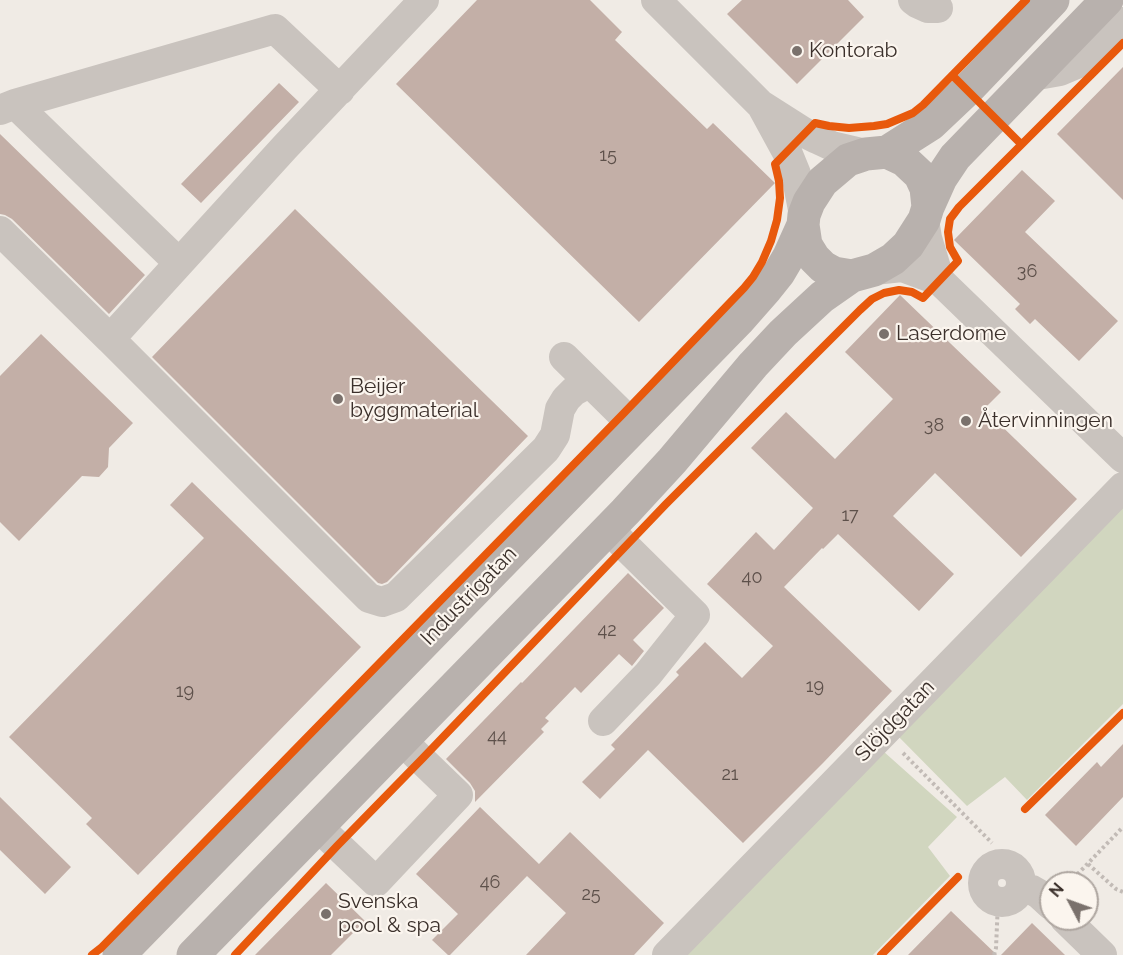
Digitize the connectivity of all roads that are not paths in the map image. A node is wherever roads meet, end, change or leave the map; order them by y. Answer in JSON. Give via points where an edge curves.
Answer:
{"nodes":[{"id":1,"x":424,"y":0,"type":"edge"},
{"id":2,"x":656,"y":0,"type":"edge"},
{"id":3,"x":1053,"y":0,"type":"edge"},
{"id":4,"x":1107,"y":0,"type":"edge"},
{"id":5,"x":1123,"y":22,"type":"edge"},
{"id":6,"x":1032,"y":76,"type":"junction"},
{"id":7,"x":340,"y":90,"type":"junction"},
{"id":8,"x":762,"y":105,"type":"junction"},
{"id":9,"x":7,"y":107,"type":"edge"},
{"id":10,"x":876,"y":153,"type":"junction"},
{"id":11,"x":926,"y":214,"type":"junction"},
{"id":12,"x":804,"y":220,"type":"junction"},
{"id":13,"x":0,"y":231,"type":"edge"},
{"id":14,"x":179,"y":263,"type":"junction"},
{"id":15,"x":863,"y":273,"type":"junction"},
{"id":16,"x":940,"y":281,"type":"junction"},
{"id":17,"x":110,"y":339,"type":"junction"},
{"id":18,"x":564,"y":357,"type":"dead end"},
{"id":19,"x":589,"y":382,"type":"junction"},
{"id":20,"x":635,"y":427,"type":"junction"},
{"id":21,"x":1123,"y":458,"type":"edge"},
{"id":22,"x":1123,"y":488,"type":"edge"},
{"id":23,"x":609,"y":530,"type":"junction"},
{"id":24,"x":603,"y":721,"type":"dead end"},
{"id":25,"x":402,"y":741,"type":"junction"},
{"id":26,"x":318,"y":827,"type":"junction"},
{"id":27,"x":1010,"y":894,"type":"road end"},
{"id":28,"x":1039,"y":894,"type":"edge"},
{"id":29,"x":1077,"y":931,"type":"edge"},
{"id":30,"x":119,"y":955,"type":"edge"},
{"id":31,"x":193,"y":955,"type":"edge"},
{"id":32,"x":667,"y":955,"type":"edge"},
{"id":33,"x":1102,"y":955,"type":"edge"}],
"edges":[{"from":1,"to":7,"type":"street"},
{"from":2,"to":8,"type":"street"},
{"from":3,"to":10,"type":"main road","via":[[931,124]]},
{"from":4,"to":6,"type":"main road"},
{"from":5,"to":6,"type":"street","via":[[1086,60],[1060,71]]},
{"from":6,"to":11,"type":"main road","via":[[955,157],[940,178]]},
{"from":7,"to":9,"type":"street","via":[[275,29]]},
{"from":7,"to":14,"type":"street"},
{"from":8,"to":10,"type":"street","via":[[832,146]]},
{"from":8,"to":12,"type":"street","via":[[787,152]]},
{"from":9,"to":14,"type":"street"},
{"from":10,"to":11,"type":"main road","via":[[904,160],[920,175],[926,188]]},
{"from":10,"to":12,"type":"main road","via":[[849,160],[828,176],[809,202]]},
{"from":11,"to":15,"type":"main road","via":[[908,245],[893,260]]},
{"from":11,"to":16,"type":"street","via":[[930,248]]},
{"from":12,"to":15,"type":"main road","via":[[806,245],[823,267],[834,273]]},
{"from":12,"to":20,"type":"main road","name":"Industrigatan","via":[[789,256],[767,288]]},
{"from":13,"to":17,"type":"street"},
{"from":14,"to":17,"type":"street"},
{"from":15,"to":16,"type":"street","via":[[902,267]]},
{"from":15,"to":23,"type":"main road","via":[[822,297],[783,333]]},
{"from":16,"to":21,"type":"street"},
{"from":17,"to":19,"type":"street","via":[[369,598],[382,602],[396,597],[546,449],[555,435],[566,399]]},
{"from":18,"to":19,"type":"street"},
{"from":19,"to":20,"type":"street"},
{"from":20,"to":30,"type":"main road","name":"Industrigatan"},
{"from":22,"to":32,"type":"street","name":"Slöjdgatan"},
{"from":23,"to":24,"type":"street","via":[[696,615]]},
{"from":23,"to":25,"type":"main road"},
{"from":25,"to":26,"type":"main road"},
{"from":25,"to":26,"type":"street","via":[[458,795],[376,882]]},
{"from":26,"to":31,"type":"main road"},
{"from":27,"to":28,"type":"street"},
{"from":29,"to":33,"type":"street"}]}
